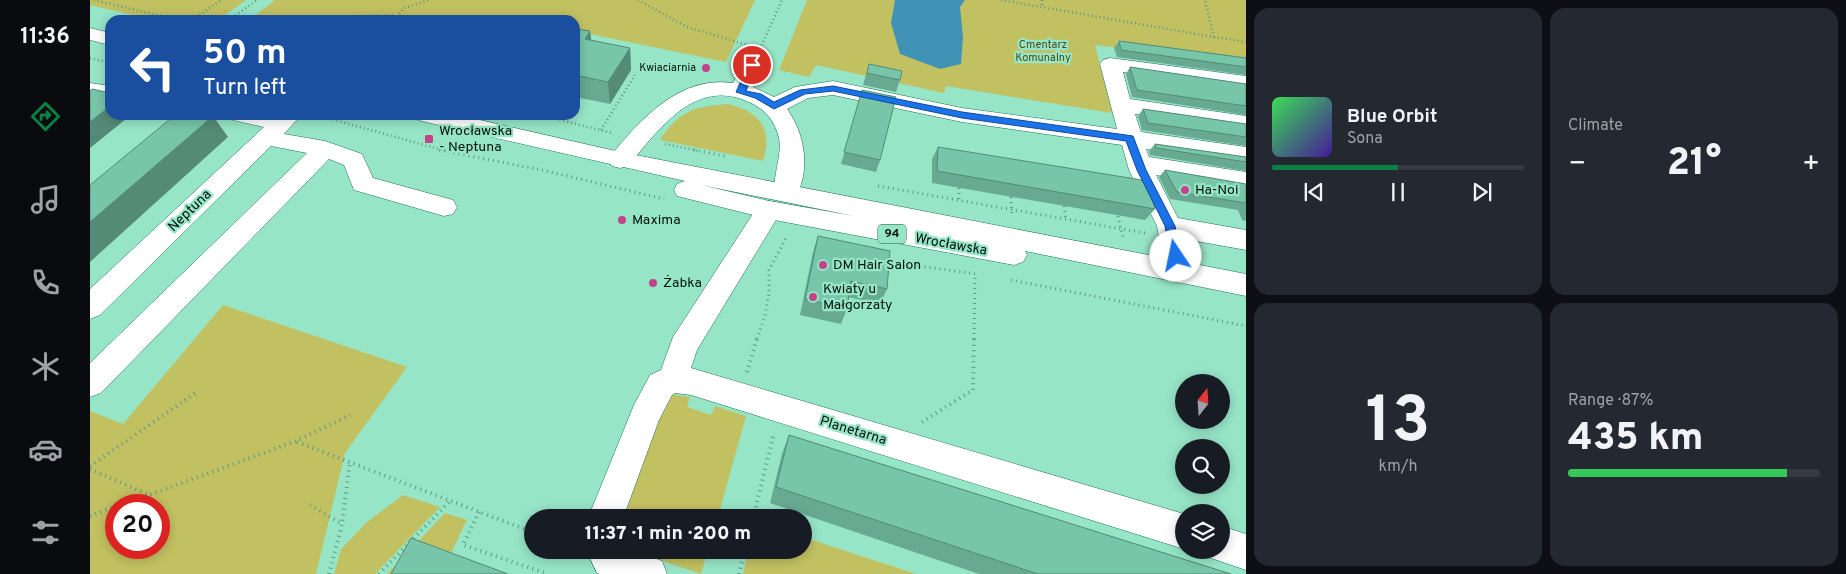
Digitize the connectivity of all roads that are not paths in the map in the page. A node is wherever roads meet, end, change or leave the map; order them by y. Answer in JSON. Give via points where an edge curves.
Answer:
{"nodes":[{"id":1,"x":90,"y":34,"type":"edge"},
{"id":2,"x":105,"y":38,"type":"edge"},
{"id":3,"x":756,"y":56,"type":"road end"},
{"id":4,"x":1246,"y":83,"type":"edge"},
{"id":5,"x":90,"y":90,"type":"edge"},
{"id":6,"x":105,"y":92,"type":"edge"},
{"id":7,"x":740,"y":92,"type":"junction"},
{"id":8,"x":1121,"y":105,"type":"junction"},
{"id":9,"x":774,"y":106,"type":"junction"},
{"id":10,"x":260,"y":120,"type":"edge"},
{"id":11,"x":448,"y":120,"type":"edge"},
{"id":12,"x":1246,"y":123,"type":"edge"},
{"id":13,"x":280,"y":125,"type":"edge"},
{"id":14,"x":1130,"y":138,"type":"junction"},
{"id":15,"x":547,"y":143,"type":"junction"},
{"id":16,"x":325,"y":150,"type":"junction"},
{"id":17,"x":1246,"y":155,"type":"edge"},
{"id":18,"x":620,"y":160,"type":"junction"},
{"id":19,"x":1139,"y":164,"type":"junction"},
{"id":20,"x":1246,"y":181,"type":"edge"},
{"id":21,"x":778,"y":201,"type":"junction"},
{"id":22,"x":444,"y":207,"type":"dead end"},
{"id":23,"x":1171,"y":234,"type":"junction"},
{"id":24,"x":1246,"y":240,"type":"edge"},
{"id":25,"x":1179,"y":272,"type":"junction"},
{"id":26,"x":1246,"y":287,"type":"edge"},
{"id":27,"x":90,"y":307,"type":"edge"},
{"id":28,"x":673,"y":379,"type":"junction"},
{"id":29,"x":90,"y":383,"type":"edge"},
{"id":30,"x":608,"y":509,"type":"edge"},
{"id":31,"x":1175,"y":529,"type":"edge"},
{"id":32,"x":1230,"y":547,"type":"edge"},
{"id":33,"x":1246,"y":552,"type":"edge"},
{"id":34,"x":616,"y":559,"type":"edge"},
{"id":35,"x":649,"y":574,"type":"edge"}],
"edges":[{"from":1,"to":2,"type":"main road"},
{"from":3,"to":7,"type":"main road"},
{"from":4,"to":8,"type":"main road","via":[[1110,64]]},
{"from":5,"to":6,"type":"main road"},
{"from":7,"to":9,"type":"main road","via":[[758,96]]},
{"from":7,"to":18,"type":"main road","via":[[703,90],[683,98]]},
{"from":8,"to":12,"type":"main road"},
{"from":8,"to":14,"type":"main road"},
{"from":9,"to":14,"type":"main road","via":[[803,92],[833,88],[962,115]]},
{"from":9,"to":21,"type":"main road","via":[[791,137],[792,155]]},
{"from":10,"to":13,"type":"main road"},
{"from":11,"to":15,"type":"main road","name":"Wrocławska","number":"94"},
{"from":13,"to":16,"type":"main road"},
{"from":13,"to":27,"type":"main road","name":"Neptuna"},
{"from":14,"to":17,"type":"main road"},
{"from":14,"to":19,"type":"main road"},
{"from":15,"to":18,"type":"main road","name":"Wrocławska","number":"94"},
{"from":15,"to":21,"type":"main road","name":"Wrocławska","number":"94","via":[[624,175]]},
{"from":16,"to":22,"type":"main road","via":[[354,160],[363,184]]},
{"from":16,"to":29,"type":"main road"},
{"from":18,"to":21,"type":"main road","name":"Wrocławska","number":"94"},
{"from":19,"to":20,"type":"main road"},
{"from":19,"to":23,"type":"main road"},
{"from":21,"to":25,"type":"main road","name":"Wrocławska","number":"94"},
{"from":21,"to":26,"type":"main road","name":"Wrocławska","number":"94","via":[[975,250]]},
{"from":21,"to":28,"type":"main road","via":[[683,346]]},
{"from":23,"to":24,"type":"main road"},
{"from":23,"to":25,"type":"main road"},
{"from":25,"to":26,"type":"main road","name":"Wrocławska","number":"94"},
{"from":28,"to":30,"type":"main road","via":[[661,385],[645,415]]},
{"from":28,"to":31,"type":"main road","name":"Planetarna","via":[[691,381]]},
{"from":32,"to":33,"type":"main road"},
{"from":34,"to":35,"type":"main road"}]}
